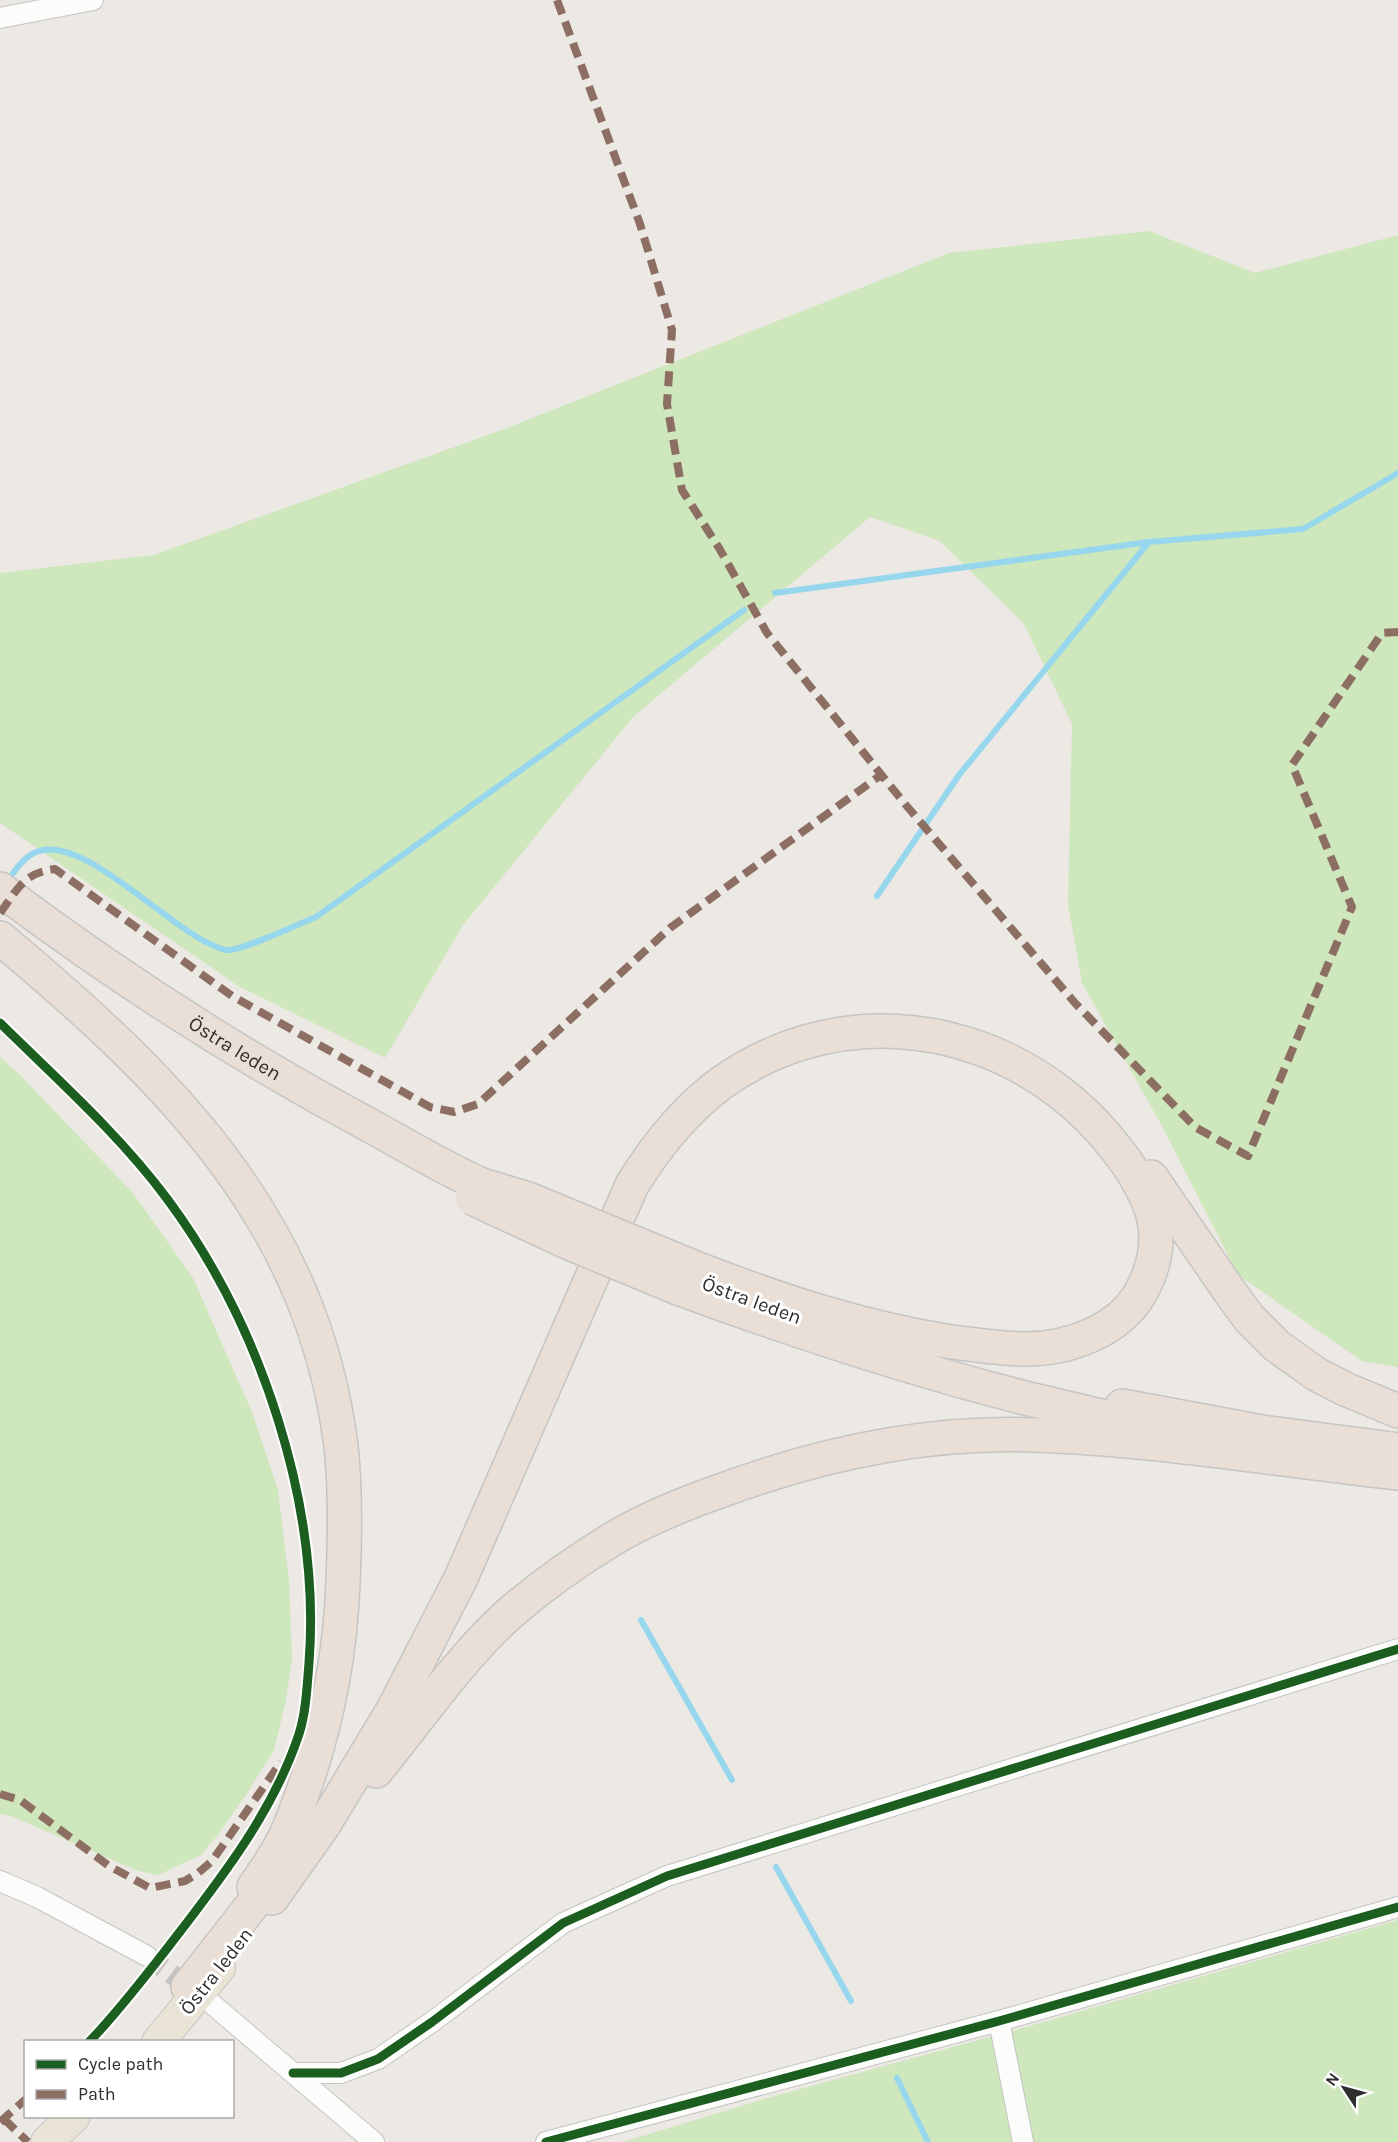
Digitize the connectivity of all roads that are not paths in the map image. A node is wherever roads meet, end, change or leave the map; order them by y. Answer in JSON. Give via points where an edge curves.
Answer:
{"nodes":[{"id":1,"x":93,"y":0,"type":"edge"},
{"id":2,"x":0,"y":18,"type":"edge"},
{"id":3,"x":0,"y":889,"type":"edge"},
{"id":4,"x":0,"y":912,"type":"edge"},
{"id":5,"x":0,"y":938,"type":"edge"},
{"id":6,"x":38,"y":942,"type":"junction"},
{"id":7,"x":683,"y":1276,"type":"junction"},
{"id":8,"x":1398,"y":1411,"type":"edge"},
{"id":9,"x":1398,"y":1450,"type":"edge"},
{"id":10,"x":1398,"y":1463,"type":"edge"},
{"id":11,"x":1398,"y":1473,"type":"edge"},
{"id":12,"x":1398,"y":1648,"type":"edge"},
{"id":13,"x":0,"y":1881,"type":"edge"},
{"id":14,"x":272,"y":1898,"type":"junction"},
{"id":15,"x":1398,"y":1907,"type":"edge"},
{"id":16,"x":147,"y":1956,"type":"tunnel mouth"},
{"id":17,"x":200,"y":1995,"type":"junction"},
{"id":18,"x":999,"y":2021,"type":"junction"},
{"id":19,"x":144,"y":2040,"type":"edge"},
{"id":20,"x":160,"y":2040,"type":"edge"},
{"id":21,"x":293,"y":2073,"type":"junction"},
{"id":22,"x":72,"y":2118,"type":"edge"},
{"id":23,"x":86,"y":2118,"type":"edge"},
{"id":24,"x":47,"y":2142,"type":"edge"},
{"id":25,"x":63,"y":2142,"type":"edge"},
{"id":26,"x":374,"y":2142,"type":"edge"},
{"id":27,"x":546,"y":2142,"type":"edge"},
{"id":28,"x":1023,"y":2142,"type":"edge"}],
"edges":[{"from":1,"to":2,"type":"street"},
{"from":3,"to":6,"type":"highway"},
{"from":4,"to":6,"type":"highway"},
{"from":5,"to":6,"type":"highway"},
{"from":6,"to":7,"type":"highway","bridge":true,"via":[[214,1059],[394,1160],[477,1191],[520,1221]]},
{"from":6,"to":17,"type":"highway","via":[[105,1028],[197,1125],[266,1223],[294,1276],[314,1333],[330,1386],[341,1445],[346,1513],[342,1627],[336,1672],[320,1735],[292,1820]]},
{"from":7,"to":9,"type":"highway","name":"Östra leden","via":[[820,1324],[997,1377],[1262,1432]]},
{"from":7,"to":10,"type":"highway","via":[[777,1324],[958,1381],[1135,1423]]},
{"from":7,"to":14,"type":"highway","via":[[928,1338],[1026,1349],[1072,1342],[1118,1319],[1145,1284],[1157,1239],[1153,1215],[1140,1185],[1093,1122],[1049,1084],[1019,1064],[981,1047],[910,1031],[832,1036],[773,1055],[721,1084],[672,1128],[632,1185],[456,1588],[387,1719],[325,1823]]},
{"from":8,"to":17,"type":"highway","via":[[1316,1374],[1277,1346],[1249,1318],[1112,1124],[1089,1099],[1030,1056],[958,1028],[872,1018],[831,1023],[789,1035],[739,1058],[701,1084],[638,1152],[611,1202],[417,1642],[351,1760]]},
{"from":11,"to":14,"type":"highway","via":[[1109,1439],[1032,1434],[966,1436],[883,1445],[813,1461],[676,1507],[612,1539],[508,1615],[456,1671]]},
{"from":12,"to":21,"type":"street","via":[[667,1876],[563,1923],[378,2060],[341,2073]]},
{"from":13,"to":16,"type":"street"},
{"from":14,"to":20,"type":"main road","name":"Östra leden"},
{"from":15,"to":18,"type":"street"},
{"from":17,"to":19,"type":"main road","name":"Östra leden"},
{"from":17,"to":21,"type":"street"},
{"from":18,"to":27,"type":"street"},
{"from":18,"to":28,"type":"street"},
{"from":21,"to":26,"type":"street"},
{"from":22,"to":24,"type":"main road"},
{"from":23,"to":25,"type":"main road"}]}
